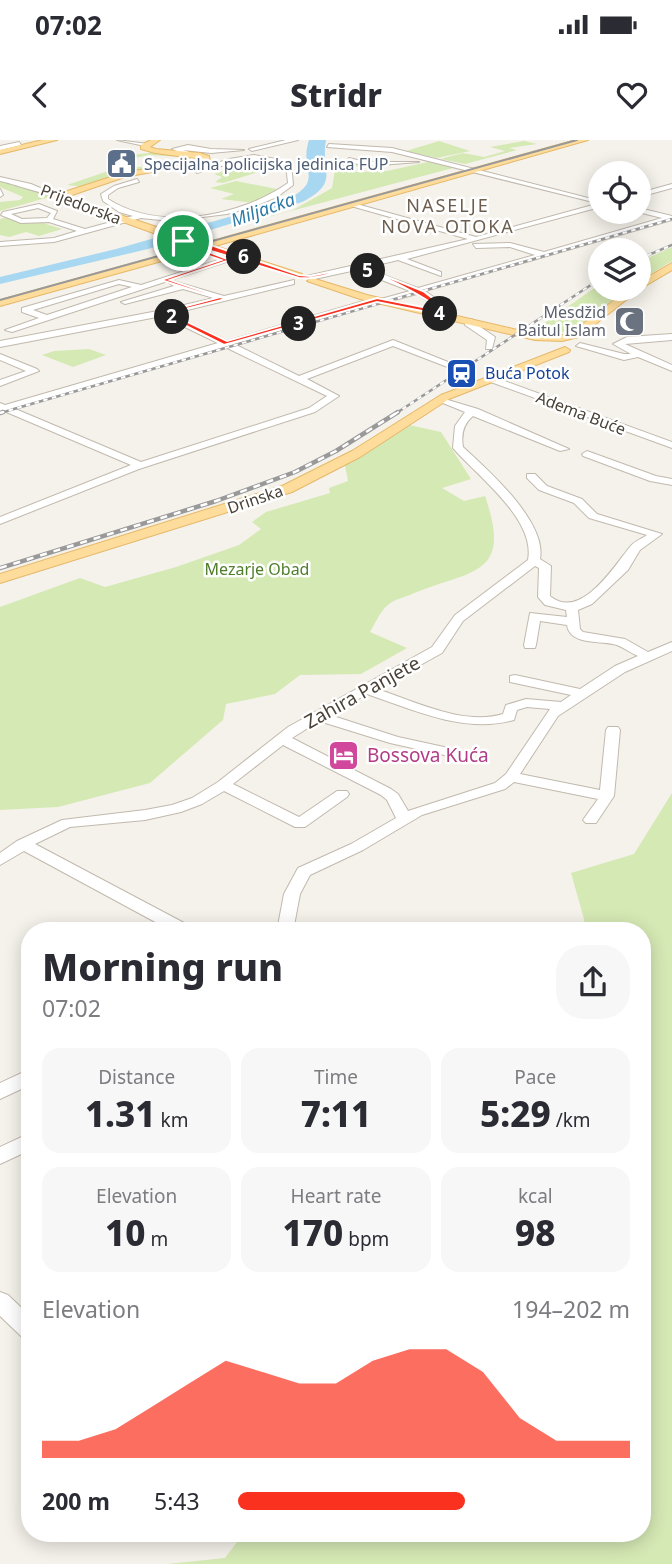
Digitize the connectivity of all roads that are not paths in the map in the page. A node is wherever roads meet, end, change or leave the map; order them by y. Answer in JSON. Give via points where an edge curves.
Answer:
{"nodes":[{"id":1,"x":10,"y":140,"type":"edge"},
{"id":2,"x":53,"y":140,"type":"edge"},
{"id":3,"x":120,"y":140,"type":"edge"},
{"id":4,"x":156,"y":140,"type":"edge"},
{"id":5,"x":295,"y":140,"type":"edge"},
{"id":6,"x":584,"y":140,"type":"edge"},
{"id":7,"x":567,"y":141,"type":"edge"},
{"id":8,"x":145,"y":144,"type":"junction"},
{"id":9,"x":21,"y":145,"type":"junction"},
{"id":10,"x":329,"y":146,"type":"dead end"},
{"id":11,"x":252,"y":149,"type":"junction"},
{"id":12,"x":0,"y":150,"type":"edge"},
{"id":13,"x":187,"y":153,"type":"junction"},
{"id":14,"x":261,"y":157,"type":"junction"},
{"id":15,"x":348,"y":157,"type":"dead end"},
{"id":16,"x":433,"y":160,"type":"junction"},
{"id":17,"x":465,"y":167,"type":"junction"},
{"id":18,"x":197,"y":170,"type":"dead end"},
{"id":19,"x":479,"y":170,"type":"junction"},
{"id":20,"x":0,"y":179,"type":"edge"},
{"id":21,"x":137,"y":181,"type":"dead end"},
{"id":22,"x":672,"y":185,"type":"edge"},
{"id":23,"x":651,"y":191,"type":"edge"},
{"id":24,"x":56,"y":196,"type":"junction"},
{"id":25,"x":588,"y":198,"type":"edge"},
{"id":26,"x":588,"y":204,"type":"edge"},
{"id":27,"x":353,"y":205,"type":"junction"},
{"id":28,"x":651,"y":212,"type":"edge"},
{"id":29,"x":140,"y":215,"type":"junction"},
{"id":30,"x":671,"y":219,"type":"edge"},
{"id":31,"x":49,"y":220,"type":"junction"},
{"id":32,"x":122,"y":220,"type":"junction"},
{"id":33,"x":84,"y":231,"type":"junction"},
{"id":34,"x":475,"y":239,"type":"junction"},
{"id":35,"x":187,"y":243,"type":"junction"},
{"id":36,"x":0,"y":244,"type":"edge"},
{"id":37,"x":463,"y":245,"type":"junction"},
{"id":38,"x":205,"y":246,"type":"junction"},
{"id":39,"x":545,"y":254,"type":"junction"},
{"id":40,"x":240,"y":256,"type":"junction"},
{"id":41,"x":399,"y":258,"type":"junction"},
{"id":42,"x":227,"y":260,"type":"junction"},
{"id":43,"x":672,"y":266,"type":"edge"},
{"id":44,"x":358,"y":268,"type":"junction"},
{"id":45,"x":438,"y":274,"type":"dead end"},
{"id":46,"x":651,"y":279,"type":"edge"},
{"id":47,"x":164,"y":280,"type":"junction"},
{"id":48,"x":301,"y":280,"type":"junction"},
{"id":49,"x":183,"y":286,"type":"junction"},
{"id":50,"x":141,"y":288,"type":"junction"},
{"id":51,"x":419,"y":292,"type":"junction"},
{"id":52,"x":0,"y":295,"type":"edge"},
{"id":53,"x":223,"y":299,"type":"junction"},
{"id":54,"x":380,"y":301,"type":"junction"},
{"id":55,"x":621,"y":301,"type":"edge"},
{"id":56,"x":0,"y":303,"type":"edge"},
{"id":57,"x":163,"y":313,"type":"junction"},
{"id":58,"x":56,"y":314,"type":"junction"},
{"id":59,"x":46,"y":317,"type":"junction"},
{"id":60,"x":450,"y":317,"type":"junction"},
{"id":61,"x":469,"y":321,"type":"junction"},
{"id":62,"x":672,"y":337,"type":"edge"},
{"id":63,"x":30,"y":338,"type":"junction"},
{"id":64,"x":577,"y":341,"type":"junction"},
{"id":65,"x":0,"y":344,"type":"edge"},
{"id":66,"x":226,"y":344,"type":"junction"},
{"id":67,"x":555,"y":345,"type":"junction"},
{"id":68,"x":489,"y":347,"type":"dead end"},
{"id":69,"x":640,"y":354,"type":"junction"},
{"id":70,"x":0,"y":357,"type":"edge"},
{"id":71,"x":672,"y":361,"type":"edge"},
{"id":72,"x":662,"y":364,"type":"junction"},
{"id":73,"x":453,"y":366,"type":"dead end"},
{"id":74,"x":672,"y":368,"type":"edge"},
{"id":75,"x":299,"y":379,"type":"junction"},
{"id":76,"x":491,"y":379,"type":"junction"},
{"id":77,"x":0,"y":383,"type":"edge"},
{"id":78,"x":441,"y":399,"type":"junction"},
{"id":79,"x":1,"y":409,"type":"edge"},
{"id":80,"x":475,"y":411,"type":"junction"},
{"id":81,"x":672,"y":445,"type":"edge"},
{"id":82,"x":564,"y":449,"type":"dead end"},
{"id":83,"x":587,"y":454,"type":"dead end"},
{"id":84,"x":137,"y":466,"type":"junction"},
{"id":85,"x":531,"y":477,"type":"dead end"},
{"id":86,"x":672,"y":482,"type":"edge"},
{"id":87,"x":0,"y":521,"type":"edge"},
{"id":88,"x":534,"y":561,"type":"junction"},
{"id":89,"x":0,"y":579,"type":"edge"},
{"id":90,"x":573,"y":615,"type":"junction"},
{"id":91,"x":530,"y":645,"type":"dead end"},
{"id":92,"x":672,"y":648,"type":"edge"},
{"id":93,"x":647,"y":656,"type":"junction"},
{"id":94,"x":515,"y":679,"type":"dead end"},
{"id":95,"x":368,"y":690,"type":"junction"},
{"id":96,"x":583,"y":694,"type":"junction"},
{"id":97,"x":563,"y":706,"type":"junction"},
{"id":98,"x":317,"y":716,"type":"junction"},
{"id":99,"x":613,"y":730,"type":"dead end"},
{"id":100,"x":281,"y":738,"type":"junction"},
{"id":101,"x":463,"y":755,"type":"dead end"},
{"id":102,"x":512,"y":777,"type":"junction"},
{"id":103,"x":223,"y":785,"type":"junction"},
{"id":104,"x":342,"y":794,"type":"dead end"},
{"id":105,"x":607,"y":796,"type":"junction"},
{"id":106,"x":411,"y":815,"type":"junction"},
{"id":107,"x":592,"y":820,"type":"dead end"},
{"id":108,"x":23,"y":844,"type":"junction"},
{"id":109,"x":0,"y":860,"type":"edge"},
{"id":110,"x":169,"y":922,"type":"edge"},
{"id":111,"x":287,"y":922,"type":"edge"},
{"id":112,"x":21,"y":1081,"type":"edge"},
{"id":113,"x":0,"y":1092,"type":"edge"},
{"id":114,"x":21,"y":1146,"type":"edge"},
{"id":115,"x":0,"y":1156,"type":"edge"},
{"id":116,"x":0,"y":1302,"type":"edge"},
{"id":117,"x":21,"y":1322,"type":"edge"}],
"edges":[{"from":1,"to":9,"type":"street"},
{"from":2,"to":9,"type":"main road"},
{"from":3,"to":8,"type":"street"},
{"from":4,"to":8,"type":"main road"},
{"from":5,"to":11,"type":"street"},
{"from":6,"to":7,"type":"main road"},
{"from":7,"to":17,"type":"main road"},
{"from":7,"to":19,"type":"main road"},
{"from":8,"to":13,"type":"main road","via":[[153,150]]},
{"from":9,"to":12,"type":"main road"},
{"from":10,"to":16,"type":"street","via":[[384,149]]},
{"from":11,"to":13,"type":"street","via":[[175,149]]},
{"from":11,"to":14,"type":"street"},
{"from":13,"to":24,"type":"main road","via":[[204,156],[206,161],[123,175]]},
{"from":14,"to":18,"type":"street","via":[[230,159]]},
{"from":14,"to":29,"type":"street","via":[[290,165],[291,184],[267,200],[206,217]]},
{"from":15,"to":16,"type":"street","via":[[365,164]]},
{"from":16,"to":17,"type":"street"},
{"from":17,"to":19,"type":"street"},
{"from":17,"to":35,"type":"main road"},
{"from":19,"to":25,"type":"street"},
{"from":19,"to":27,"type":"main road"},
{"from":20,"to":24,"type":"street","name":"Prijedorska"},
{"from":21,"to":29,"type":"street","via":[[104,194],[109,204]]},
{"from":22,"to":23,"type":"street"},
{"from":24,"to":32,"type":"main road","name":"Prijedorska"},
{"from":26,"to":34,"type":"street"},
{"from":27,"to":34,"type":"street"},
{"from":27,"to":38,"type":"main road"},
{"from":28,"to":30,"type":"street"},
{"from":29,"to":32,"type":"street"},
{"from":30,"to":39,"type":"street"},
{"from":31,"to":31,"type":"street","via":[[55,212],[43,207],[3,214],[21,221]]},
{"from":31,"to":33,"type":"street"},
{"from":32,"to":33,"type":"street"},
{"from":32,"to":35,"type":"main road","name":"Prijedorska"},
{"from":33,"to":36,"type":"street","via":[[49,240]]},
{"from":34,"to":37,"type":"street"},
{"from":35,"to":38,"type":"main road"},
{"from":35,"to":42,"type":"main road","name":"Prijedorska"},
{"from":35,"to":52,"type":"main road"},
{"from":35,"to":56,"type":"main road"},
{"from":37,"to":39,"type":"street","via":[[510,245]]},
{"from":37,"to":41,"type":"street"},
{"from":38,"to":40,"type":"main road"},
{"from":39,"to":51,"type":"street"},
{"from":40,"to":42,"type":"street"},
{"from":40,"to":48,"type":"main road"},
{"from":41,"to":44,"type":"street"},
{"from":41,"to":45,"type":"street"},
{"from":42,"to":47,"type":"street"},
{"from":42,"to":48,"type":"main road","name":"Prijedorska"},
{"from":43,"to":46,"type":"main road"},
{"from":44,"to":48,"type":"street"},
{"from":44,"to":51,"type":"street"},
{"from":47,"to":49,"type":"street"},
{"from":47,"to":50,"type":"street"},
{"from":48,"to":53,"type":"street"},
{"from":48,"to":54,"type":"main road"},
{"from":49,"to":53,"type":"street"},
{"from":49,"to":58,"type":"street"},
{"from":50,"to":58,"type":"street"},
{"from":50,"to":59,"type":"street","via":[[119,282],[26,310]]},
{"from":51,"to":54,"type":"street"},
{"from":51,"to":60,"type":"street","via":[[446,309]]},
{"from":53,"to":57,"type":"street"},
{"from":54,"to":60,"type":"main road"},
{"from":54,"to":66,"type":"street"},
{"from":55,"to":64,"type":"main road"},
{"from":57,"to":63,"type":"street"},
{"from":57,"to":66,"type":"street"},
{"from":58,"to":59,"type":"street"},
{"from":59,"to":63,"type":"street","via":[[9,330]]},
{"from":60,"to":61,"type":"main road"},
{"from":61,"to":67,"type":"main road"},
{"from":61,"to":68,"type":"street","via":[[492,339]]},
{"from":62,"to":69,"type":"street","via":[[617,344]]},
{"from":63,"to":65,"type":"street"},
{"from":64,"to":67,"type":"main road"},
{"from":64,"to":69,"type":"street","via":[[624,357]]},
{"from":66,"to":75,"type":"street"},
{"from":66,"to":79,"type":"street"},
{"from":67,"to":76,"type":"main road","name":"Drinska"},
{"from":69,"to":72,"type":"street"},
{"from":70,"to":77,"type":"street","via":[[34,371]]},
{"from":71,"to":72,"type":"street"},
{"from":72,"to":74,"type":"street"},
{"from":73,"to":75,"type":"street","via":[[393,343]]},
{"from":75,"to":84,"type":"street","via":[[334,396],[312,410]]},
{"from":76,"to":78,"type":"main road","name":"Drinska"},
{"from":76,"to":81,"type":"street","name":"Adema Buće"},
{"from":78,"to":80,"type":"street"},
{"from":78,"to":89,"type":"main road","name":"Drinska","via":[[356,454],[287,489]]},
{"from":79,"to":84,"type":"street"},
{"from":80,"to":82,"type":"street"},
{"from":80,"to":88,"type":"street","via":[[457,431],[458,448],[526,524],[538,549]]},
{"from":83,"to":86,"type":"street","via":[[654,480]]},
{"from":84,"to":87,"type":"street"},
{"from":85,"to":90,"type":"street","via":[[543,488],[578,501],[593,516],[656,534],[635,548],[624,567]]},
{"from":88,"to":90,"type":"street","via":[[547,570],[544,597]]},
{"from":88,"to":95,"type":"street","name":"Zahira Panjete","via":[[459,618],[438,650]]},
{"from":90,"to":91,"type":"street","via":[[534,616]]},
{"from":90,"to":93,"type":"street","via":[[573,630],[579,635],[620,642]]},
{"from":92,"to":93,"type":"street"},
{"from":93,"to":96,"type":"street"},
{"from":94,"to":96,"type":"street"},
{"from":95,"to":97,"type":"street","via":[[437,711],[493,721],[509,717],[510,708],[517,704]]},
{"from":95,"to":98,"type":"street","name":"Zahira Panjete"},
{"from":96,"to":97,"type":"street"},
{"from":97,"to":102,"type":"street","via":[[544,724]]},
{"from":98,"to":100,"type":"street","name":"Zahira Panjete"},
{"from":98,"to":101,"type":"street"},
{"from":99,"to":105,"type":"street"},
{"from":100,"to":103,"type":"street","name":"Zahira Panjete"},
{"from":100,"to":106,"type":"street","via":[[386,792]]},
{"from":102,"to":105,"type":"street"},
{"from":102,"to":106,"type":"street","via":[[490,790]]},
{"from":103,"to":104,"type":"street","via":[[300,824]]},
{"from":103,"to":108,"type":"street","name":"Zahira Panjete","via":[[176,809],[80,819]]},
{"from":105,"to":107,"type":"street"},
{"from":106,"to":111,"type":"street","via":[[304,872],[292,894]]},
{"from":108,"to":109,"type":"street","name":"Zahira Panjete"},
{"from":108,"to":110,"type":"street"},
{"from":112,"to":113,"type":"street"},
{"from":114,"to":115,"type":"street"},
{"from":116,"to":117,"type":"street"}]}
